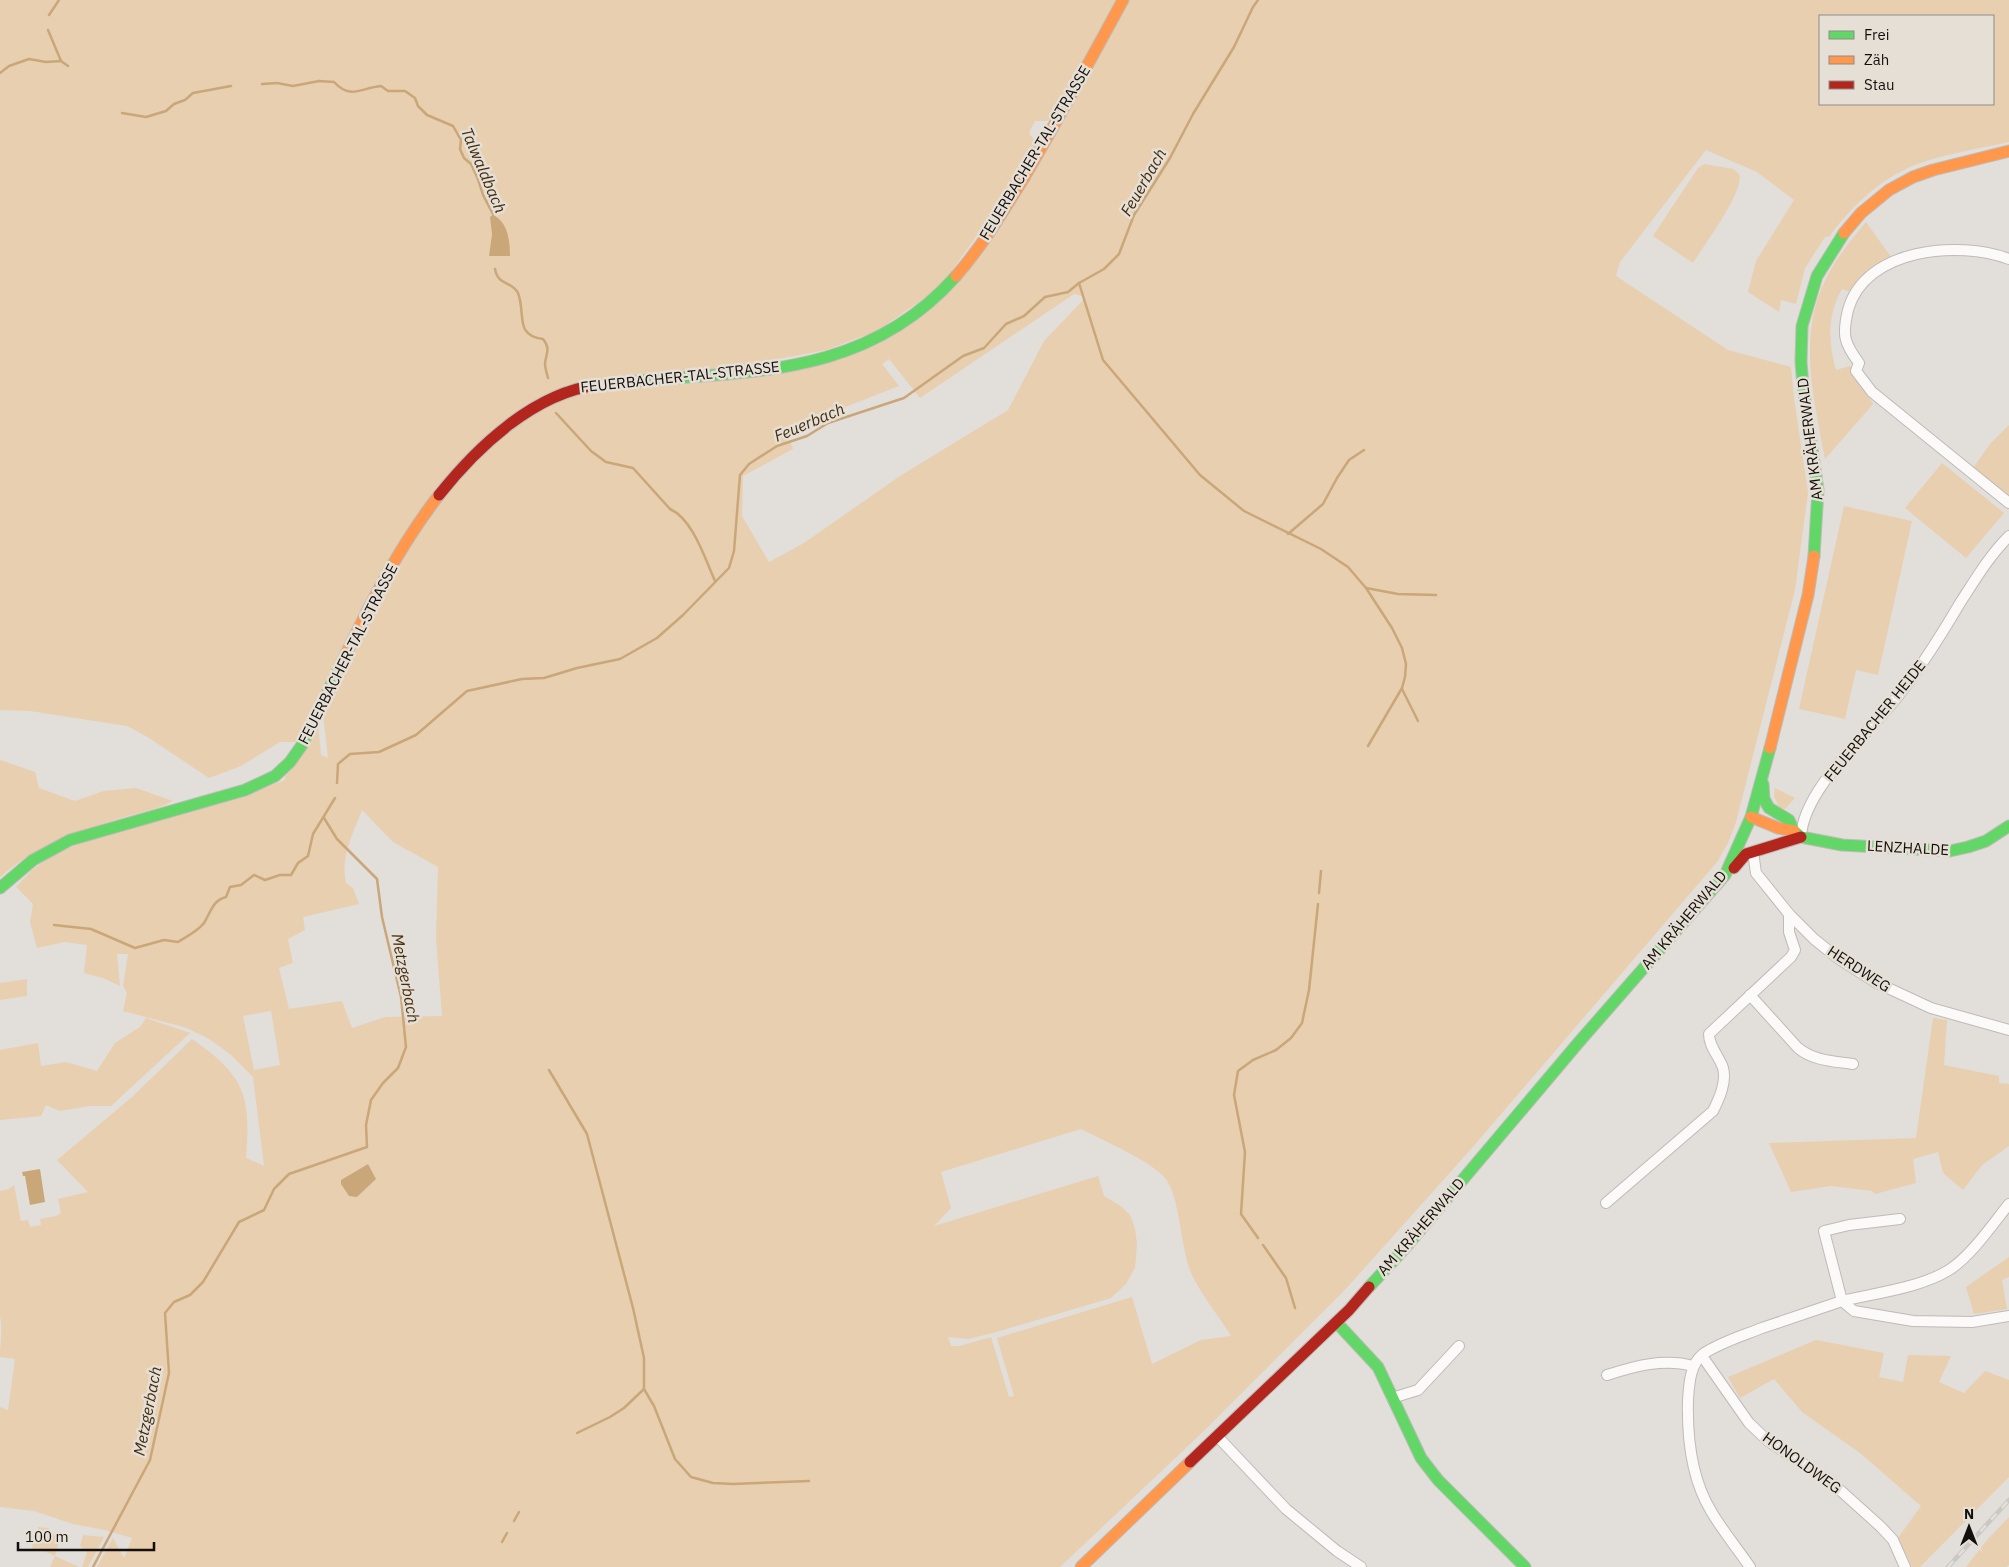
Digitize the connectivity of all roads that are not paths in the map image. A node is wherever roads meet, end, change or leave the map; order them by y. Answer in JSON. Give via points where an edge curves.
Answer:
{"nodes":[{"id":1,"x":1123,"y":0,"type":"edge"},
{"id":2,"x":2009,"y":151,"type":"edge"},
{"id":3,"x":2009,"y":259,"type":"edge"},
{"id":4,"x":2009,"y":503,"type":"edge"},
{"id":5,"x":2009,"y":536,"type":"edge"},
{"id":6,"x":1762,"y":780,"type":"junction"},
{"id":7,"x":1751,"y":817,"type":"junction"},
{"id":8,"x":2009,"y":826,"type":"edge"},
{"id":9,"x":1798,"y":834,"type":"junction"},
{"id":10,"x":1742,"y":839,"type":"junction"},
{"id":11,"x":1753,"y":852,"type":"junction"},
{"id":12,"x":1726,"y":872,"type":"junction"},
{"id":13,"x":0,"y":888,"type":"edge"},
{"id":14,"x":1789,"y":914,"type":"junction"},
{"id":15,"x":1750,"y":995,"type":"junction"},
{"id":16,"x":2009,"y":1030,"type":"edge"},
{"id":17,"x":1853,"y":1064,"type":"dead end"},
{"id":18,"x":1606,"y":1203,"type":"dead end"},
{"id":19,"x":2009,"y":1204,"type":"edge"},
{"id":20,"x":1900,"y":1219,"type":"dead end"},
{"id":21,"x":1842,"y":1301,"type":"junction"},
{"id":22,"x":2009,"y":1316,"type":"edge"},
{"id":23,"x":1337,"y":1323,"type":"junction"},
{"id":24,"x":1459,"y":1346,"type":"dead end"},
{"id":25,"x":1702,"y":1356,"type":"junction"},
{"id":26,"x":1693,"y":1366,"type":"junction"},
{"id":27,"x":1607,"y":1375,"type":"dead end"},
{"id":28,"x":1392,"y":1398,"type":"junction"},
{"id":29,"x":1217,"y":1436,"type":"junction"},
{"id":30,"x":1081,"y":1567,"type":"edge"},
{"id":31,"x":1361,"y":1567,"type":"edge"},
{"id":32,"x":1525,"y":1567,"type":"edge"},
{"id":33,"x":1750,"y":1567,"type":"edge"},
{"id":34,"x":1905,"y":1567,"type":"edge"}],
"edges":[{"from":1,"to":13,"type":"main road","name":"FEUERBACHER-TAL-STRASSE","via":[[1013,196],[972,256],[924,309],[872,341],[831,356],[768,368],[582,387],[556,395],[534,407],[475,455],[436,498],[383,580],[308,734],[292,761],[278,774],[261,785],[70,840],[23,865]]},
{"from":2,"to":6,"type":"main road","name":"AM KRÄHERWALD","via":[[1913,176],[1889,190],[1846,230],[1818,276],[1810,296],[1802,326],[1801,362],[1818,490],[1814,561]]},
{"from":3,"to":4,"type":"street","via":[[1978,251],[1948,250],[1888,264],[1875,272],[1854,294],[1845,333],[1846,346],[1859,363],[1856,371],[1872,392]]},
{"from":5,"to":9,"type":"street","name":"FEUERBACHER HEIDE","via":[[1986,562],[1910,680],[1815,796]]},
{"from":6,"to":7,"type":"main road","name":"AM KRÄHERWALD"},
{"from":6,"to":9,"type":"main road","via":[[1764,799],[1769,808],[1789,820]]},
{"from":7,"to":9,"type":"main road","name":"LENZHALDE"},
{"from":7,"to":10,"type":"main road","name":"AM KRÄHERWALD"},
{"from":8,"to":9,"type":"main road","name":"LENZHALDE","via":[[1975,845],[1947,851],[1842,845]]},
{"from":9,"to":11,"type":"main road","name":"LENZHALDE"},
{"from":10,"to":11,"type":"main road","via":[[1744,847]]},
{"from":10,"to":12,"type":"main road","name":"AM KRÄHERWALD"},
{"from":11,"to":12,"type":"main road","name":"LENZHALDE","via":[[1742,857],[1735,867]]},
{"from":11,"to":14,"type":"street","name":"HERDWEG","via":[[1756,873]]},
{"from":12,"to":23,"type":"main road","name":"AM KRÄHERWALD","via":[[1405,1248]]},
{"from":14,"to":15,"type":"street","via":[[1788,932],[1795,950]]},
{"from":14,"to":16,"type":"street","name":"HERDWEG","via":[[1839,959],[1875,982],[1932,1008]]},
{"from":15,"to":17,"type":"street","via":[[1807,1055],[1819,1060]]},
{"from":15,"to":18,"type":"street","via":[[1709,1034],[1724,1077],[1721,1096],[1713,1111]]},
{"from":19,"to":21,"type":"street","via":[[1950,1269],[1926,1280]]},
{"from":20,"to":21,"type":"street","via":[[1824,1231]]},
{"from":21,"to":22,"type":"street","via":[[1854,1311],[1912,1321],[1972,1322]]},
{"from":21,"to":25,"type":"street","via":[[1738,1337]]},
{"from":23,"to":28,"type":"main road","via":[[1378,1367]]},
{"from":23,"to":29,"type":"main road","name":"AM KRÄHERWALD"},
{"from":24,"to":28,"type":"street","via":[[1418,1390]]},
{"from":25,"to":26,"type":"street"},
{"from":25,"to":34,"type":"street","name":"HONOLDWEG","via":[[1749,1423],[1768,1441],[1832,1482],[1881,1527],[1893,1540]]},
{"from":26,"to":27,"type":"street","via":[[1678,1362],[1637,1365]]},
{"from":26,"to":33,"type":"street","via":[[1688,1388],[1688,1429],[1698,1482],[1710,1510]]},
{"from":28,"to":32,"type":"main road","via":[[1421,1458],[1438,1480]]},
{"from":29,"to":30,"type":"main road","name":"AM KRÄHERWALD"},
{"from":29,"to":31,"type":"street","via":[[1286,1509]]}]}
